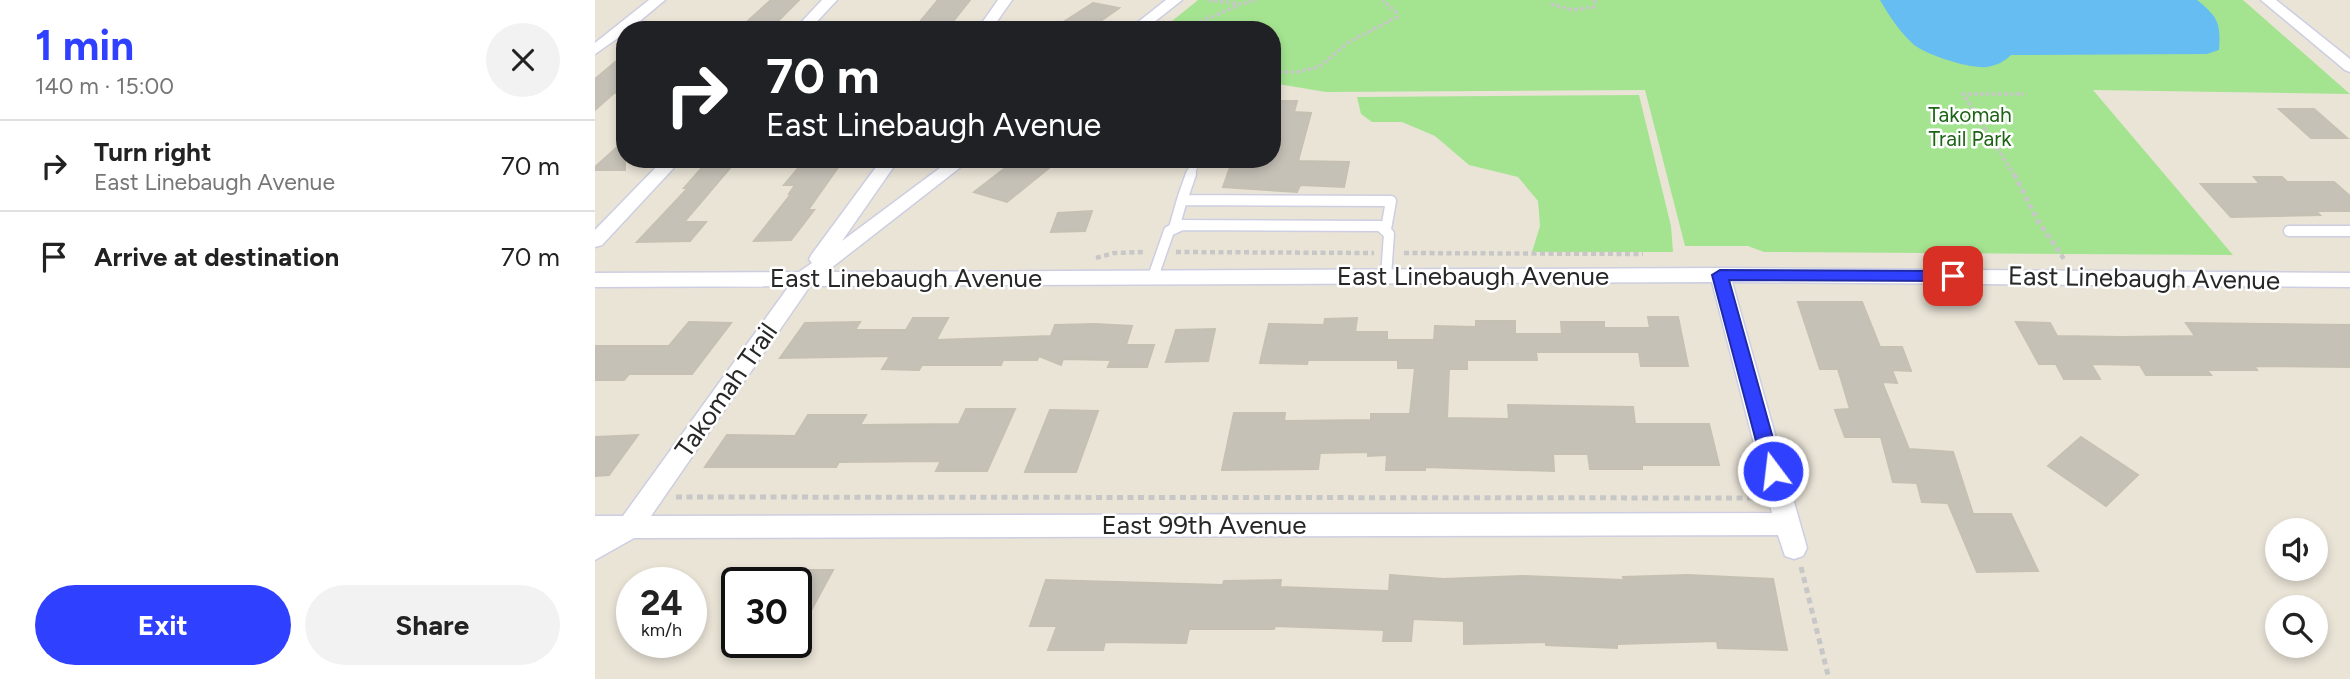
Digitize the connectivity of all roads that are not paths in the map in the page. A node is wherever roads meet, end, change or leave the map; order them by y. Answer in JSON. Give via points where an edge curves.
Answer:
{"nodes":[{"id":1,"x":657,"y":0,"type":"edge"},
{"id":2,"x":830,"y":0,"type":"edge"},
{"id":3,"x":1005,"y":0,"type":"edge"},
{"id":4,"x":1175,"y":0,"type":"edge"},
{"id":5,"x":2268,"y":0,"type":"edge"},
{"id":6,"x":631,"y":21,"type":"edge"},
{"id":7,"x":810,"y":21,"type":"edge"},
{"id":8,"x":990,"y":21,"type":"edge"},
{"id":9,"x":1147,"y":21,"type":"edge"},
{"id":10,"x":616,"y":33,"type":"edge"},
{"id":11,"x":595,"y":50,"type":"edge"},
{"id":12,"x":2350,"y":67,"type":"edge"},
{"id":13,"x":665,"y":168,"type":"edge"},
{"id":14,"x":884,"y":168,"type":"edge"},
{"id":15,"x":951,"y":168,"type":"edge"},
{"id":16,"x":1193,"y":168,"type":"edge"},
{"id":17,"x":1182,"y":200,"type":"junction"},
{"id":18,"x":1174,"y":228,"type":"junction"},
{"id":19,"x":1386,"y":229,"type":"junction"},
{"id":20,"x":2289,"y":231,"type":"dead end"},
{"id":21,"x":2350,"y":231,"type":"edge"},
{"id":22,"x":595,"y":241,"type":"edge"},
{"id":23,"x":1720,"y":275,"type":"junction"},
{"id":24,"x":1386,"y":276,"type":"junction"},
{"id":25,"x":1153,"y":277,"type":"junction"},
{"id":26,"x":805,"y":278,"type":"junction"},
{"id":27,"x":2350,"y":280,"type":"edge"},
{"id":28,"x":595,"y":281,"type":"edge"},
{"id":29,"x":1787,"y":524,"type":"junction"},
{"id":30,"x":595,"y":527,"type":"edge"},
{"id":31,"x":630,"y":527,"type":"junction"},
{"id":32,"x":1794,"y":548,"type":"road end"},
{"id":33,"x":595,"y":549,"type":"edge"}],
"edges":[{"from":1,"to":6,"type":"street"},
{"from":2,"to":7,"type":"street"},
{"from":3,"to":8,"type":"street"},
{"from":4,"to":9,"type":"street"},
{"from":5,"to":12,"type":"street"},
{"from":10,"to":11,"type":"street"},
{"from":13,"to":22,"type":"street"},
{"from":14,"to":26,"type":"street"},
{"from":15,"to":26,"type":"street","name":"Takomah Trail"},
{"from":16,"to":17,"type":"lane"},
{"from":17,"to":18,"type":"lane"},
{"from":17,"to":19,"type":"lane","via":[[1391,201]]},
{"from":18,"to":19,"type":"lane"},
{"from":18,"to":25,"type":"lane"},
{"from":19,"to":24,"type":"lane"},
{"from":20,"to":21,"type":"lane"},
{"from":23,"to":24,"type":"street","name":"East Linebaugh Avenue"},
{"from":23,"to":27,"type":"street","name":"East Linebaugh Avenue"},
{"from":23,"to":29,"type":"street"},
{"from":24,"to":25,"type":"street","name":"East Linebaugh Avenue"},
{"from":25,"to":26,"type":"street","name":"East Linebaugh Avenue"},
{"from":26,"to":28,"type":"street","name":"East Linebaugh Avenue"},
{"from":26,"to":31,"type":"street","name":"Takomah Trail"},
{"from":29,"to":31,"type":"street","name":"East 99th Avenue"},
{"from":29,"to":32,"type":"street"},
{"from":30,"to":31,"type":"street","name":"East 99th Avenue"},
{"from":31,"to":33,"type":"street","name":"Takomah Trail"}]}
